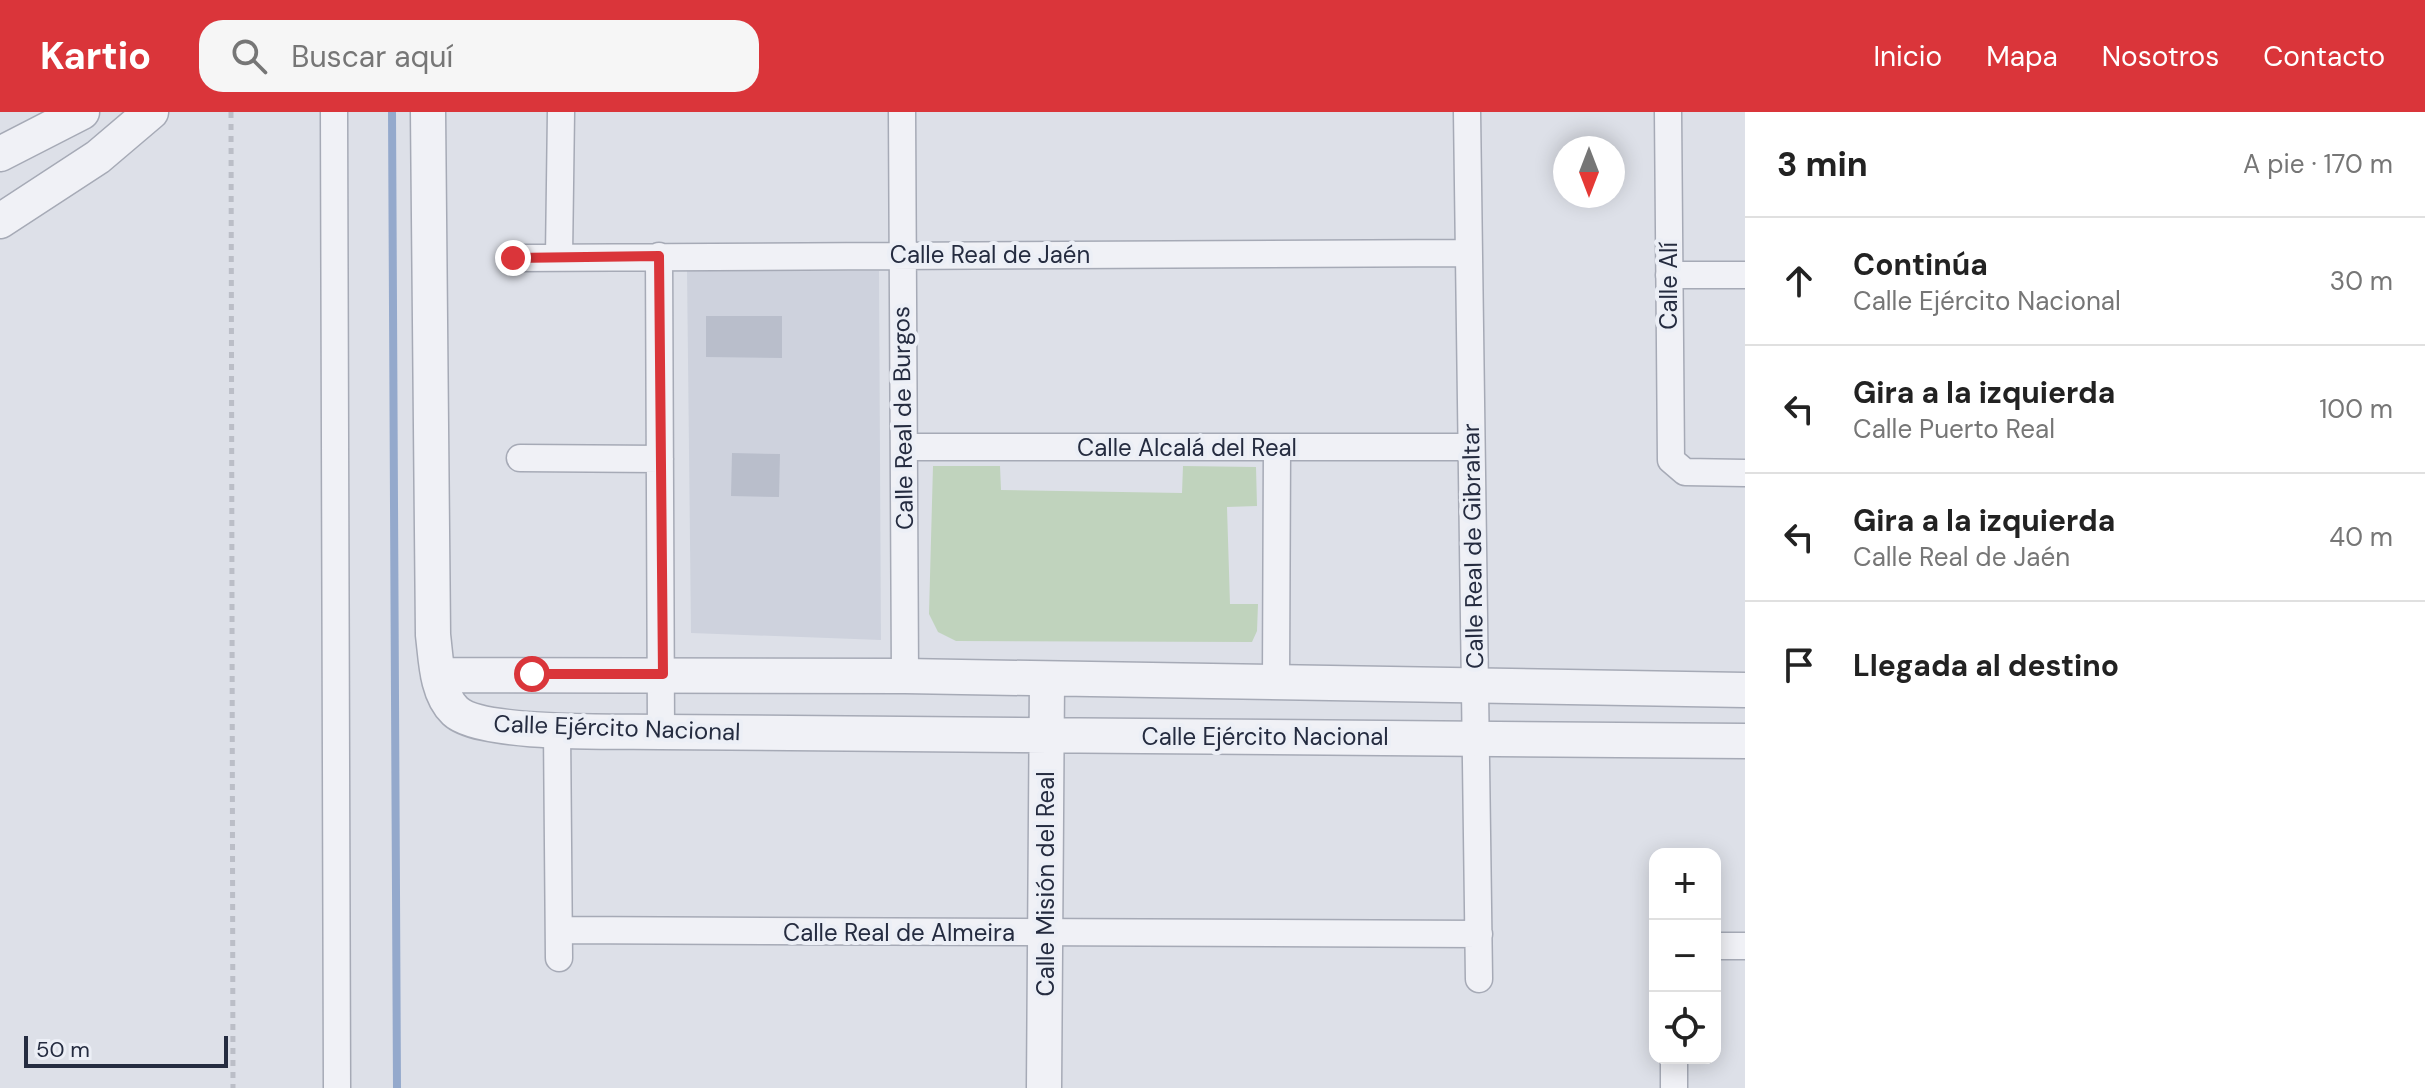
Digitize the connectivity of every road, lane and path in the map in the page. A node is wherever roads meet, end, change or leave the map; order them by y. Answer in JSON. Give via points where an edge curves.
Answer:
{"nodes":[{"id":1,"x":151,"y":112,"type":"edge"},
{"id":2,"x":231,"y":112,"type":"edge"},
{"id":3,"x":334,"y":112,"type":"edge"},
{"id":4,"x":428,"y":112,"type":"edge"},
{"id":5,"x":561,"y":112,"type":"edge"},
{"id":6,"x":902,"y":112,"type":"edge"},
{"id":7,"x":1467,"y":112,"type":"edge"},
{"id":8,"x":1668,"y":112,"type":"edge"},
{"id":9,"x":77,"y":114,"type":"edge"},
{"id":10,"x":0,"y":154,"type":"edge"},
{"id":11,"x":98,"y":157,"type":"junction"},
{"id":12,"x":0,"y":221,"type":"edge"},
{"id":13,"x":1467,"y":253,"type":"junction"},
{"id":14,"x":901,"y":255,"type":"junction"},
{"id":15,"x":559,"y":256,"type":"junction"},
{"id":16,"x":659,"y":256,"type":"junction"},
{"id":17,"x":513,"y":258,"type":"dead end"},
{"id":18,"x":1669,"y":275,"type":"junction"},
{"id":19,"x":1745,"y":275,"type":"edge"},
{"id":20,"x":904,"y":447,"type":"junction"},
{"id":21,"x":1471,"y":447,"type":"junction"},
{"id":22,"x":1277,"y":448,"type":"junction"},
{"id":23,"x":520,"y":458,"type":"dead end"},
{"id":24,"x":660,"y":459,"type":"junction"},
{"id":25,"x":1745,"y":473,"type":"edge"},
{"id":26,"x":663,"y":674,"type":"junction"},
{"id":27,"x":438,"y":675,"type":"junction"},
{"id":28,"x":905,"y":676,"type":"junction"},
{"id":29,"x":1047,"y":680,"type":"junction"},
{"id":30,"x":1276,"y":682,"type":"junction"},
{"id":31,"x":1476,"y":684,"type":"junction"},
{"id":32,"x":1745,"y":690,"type":"edge"},
{"id":33,"x":557,"y":730,"type":"junction"},
{"id":34,"x":661,"y":732,"type":"junction"},
{"id":35,"x":1046,"y":735,"type":"junction"},
{"id":36,"x":1476,"y":739,"type":"junction"},
{"id":37,"x":1745,"y":741,"type":"edge"},
{"id":38,"x":560,"y":930,"type":"junction"},
{"id":39,"x":1046,"y":934,"type":"junction"},
{"id":40,"x":1479,"y":934,"type":"junction"},
{"id":41,"x":1721,"y":946,"type":"edge"},
{"id":42,"x":1745,"y":946,"type":"edge"},
{"id":43,"x":559,"y":958,"type":"dead end"},
{"id":44,"x":1479,"y":979,"type":"dead end"},
{"id":45,"x":1674,"y":1064,"type":"edge"},
{"id":46,"x":233,"y":1088,"type":"edge"},
{"id":47,"x":337,"y":1088,"type":"edge"},
{"id":48,"x":1044,"y":1088,"type":"edge"},
{"id":49,"x":1674,"y":1088,"type":"edge"}],
"edges":[{"from":1,"to":11,"type":"street"},
{"from":2,"to":46,"type":"path"},
{"from":3,"to":47,"type":"street"},
{"from":4,"to":27,"type":"street","via":[[432,606]]},
{"from":5,"to":15,"type":"street"},
{"from":6,"to":14,"type":"street","name":"Calle Real de Burgos"},
{"from":7,"to":13,"type":"street","name":"Calle Real de Gibraltar"},
{"from":8,"to":18,"type":"street","name":"Calle Alí"},
{"from":9,"to":10,"type":"street"},
{"from":9,"to":11,"type":"street"},
{"from":11,"to":12,"type":"street"},
{"from":13,"to":14,"type":"street","name":"Calle Real de Jaén"},
{"from":13,"to":21,"type":"street","name":"Calle Real de Gibraltar"},
{"from":14,"to":16,"type":"street","name":"Calle Real de Jaén"},
{"from":14,"to":20,"type":"street","name":"Calle Real de Burgos"},
{"from":15,"to":16,"type":"street","name":"Calle Real de Jaén"},
{"from":15,"to":17,"type":"street","name":"Calle Real de Jaén"},
{"from":16,"to":24,"type":"street"},
{"from":18,"to":19,"type":"street"},
{"from":18,"to":25,"type":"street","name":"Calle Alí","via":[[1671,460],[1685,472]]},
{"from":20,"to":22,"type":"street","name":"Calle Alcalá del Real"},
{"from":20,"to":28,"type":"street","name":"Calle Real de Burgos"},
{"from":21,"to":22,"type":"street","name":"Calle Alcalá del Real"},
{"from":21,"to":31,"type":"street","name":"Calle Real de Gibraltar"},
{"from":22,"to":30,"type":"street"},
{"from":23,"to":24,"type":"street"},
{"from":24,"to":26,"type":"street"},
{"from":26,"to":27,"type":"street","name":"Calle Ejército Nacional"},
{"from":26,"to":28,"type":"street","name":"Calle Ejército Nacional"},
{"from":26,"to":34,"type":"street"},
{"from":27,"to":33,"type":"street","name":"Calle Ejército Nacional","via":[[455,712],[472,721]]},
{"from":28,"to":29,"type":"street","name":"Calle Ejército Nacional"},
{"from":29,"to":30,"type":"street","name":"Calle Ejército Nacional"},
{"from":29,"to":35,"type":"street","name":"Calle Misión del Real"},
{"from":30,"to":31,"type":"street","name":"Calle Ejército Nacional"},
{"from":31,"to":32,"type":"street","name":"Calle Ejército Nacional"},
{"from":31,"to":36,"type":"street","name":"Calle Real de Gibraltar"},
{"from":33,"to":34,"type":"street","name":"Calle Ejército Nacional"},
{"from":33,"to":38,"type":"street"},
{"from":34,"to":35,"type":"street","name":"Calle Ejército Nacional"},
{"from":35,"to":36,"type":"street","name":"Calle Ejército Nacional"},
{"from":35,"to":39,"type":"street","name":"Calle Misión del Real"},
{"from":36,"to":37,"type":"street","name":"Calle Ejército Nacional"},
{"from":36,"to":40,"type":"street","name":"Calle Real de Gibraltar"},
{"from":38,"to":39,"type":"street","name":"Calle Real de Almeira"},
{"from":38,"to":43,"type":"street"},
{"from":39,"to":40,"type":"street","name":"Calle Real de Almeira"},
{"from":39,"to":48,"type":"street","name":"Calle Misión del Real"},
{"from":40,"to":44,"type":"street","name":"Calle Real de Gibraltar"},
{"from":41,"to":42,"type":"street"},
{"from":45,"to":49,"type":"street"}]}
